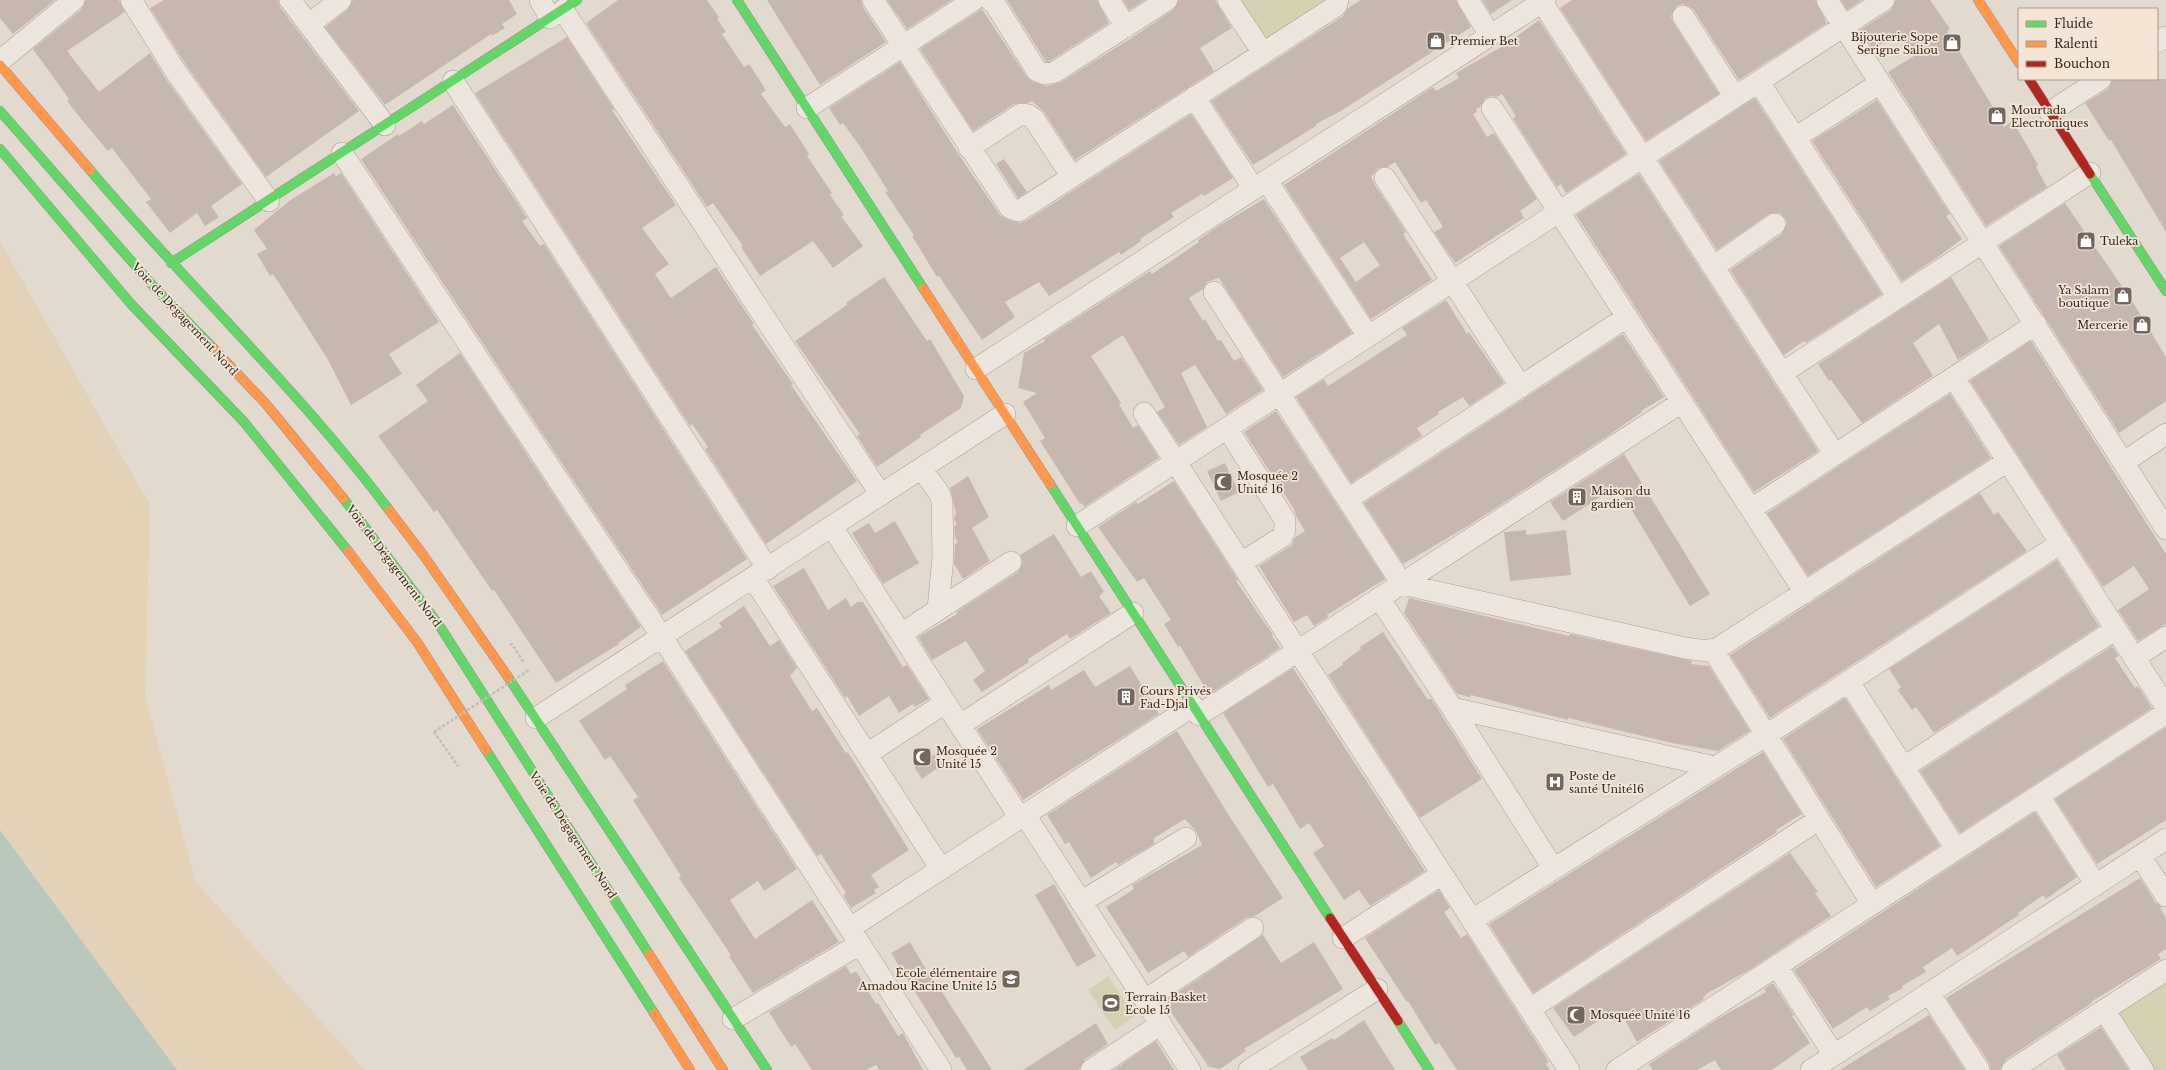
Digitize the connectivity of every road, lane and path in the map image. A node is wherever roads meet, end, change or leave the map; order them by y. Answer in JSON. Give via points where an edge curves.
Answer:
{"nodes":[{"id":1,"x":74,"y":0,"type":"edge"},
{"id":2,"x":131,"y":0,"type":"edge"},
{"id":3,"x":290,"y":0,"type":"edge"},
{"id":4,"x":341,"y":0,"type":"edge"},
{"id":5,"x":540,"y":0,"type":"edge"},
{"id":6,"x":737,"y":0,"type":"edge"},
{"id":7,"x":873,"y":0,"type":"edge"},
{"id":8,"x":974,"y":0,"type":"edge"},
{"id":9,"x":990,"y":0,"type":"edge"},
{"id":10,"x":1109,"y":0,"type":"edge"},
{"id":11,"x":1167,"y":0,"type":"edge"},
{"id":12,"x":1228,"y":0,"type":"edge"},
{"id":13,"x":1338,"y":0,"type":"edge"},
{"id":14,"x":1468,"y":0,"type":"edge"},
{"id":15,"x":1826,"y":0,"type":"edge"},
{"id":16,"x":1884,"y":0,"type":"edge"},
{"id":17,"x":1978,"y":0,"type":"edge"},
{"id":18,"x":1543,"y":1,"type":"edge"},
{"id":19,"x":564,"y":9,"type":"edge"},
{"id":20,"x":1683,"y":16,"type":"dead end"},
{"id":21,"x":309,"y":24,"type":"junction"},
{"id":22,"x":1844,"y":26,"type":"junction"},
{"id":23,"x":1126,"y":27,"type":"junction"},
{"id":24,"x":1490,"y":35,"type":"junction"},
{"id":25,"x":903,"y":46,"type":"junction"},
{"id":26,"x":1263,"y":53,"type":"junction"},
{"id":27,"x":0,"y":61,"type":"edge"},
{"id":28,"x":2018,"y":61,"type":"edge"},
{"id":29,"x":0,"y":65,"type":"edge"},
{"id":30,"x":2030,"y":80,"type":"edge"},
{"id":31,"x":2099,"y":80,"type":"edge"},
{"id":32,"x":453,"y":81,"type":"junction"},
{"id":33,"x":1759,"y":82,"type":"junction"},
{"id":34,"x":1880,"y":83,"type":"junction"},
{"id":35,"x":1194,"y":97,"type":"junction"},
{"id":36,"x":1735,"y":97,"type":"junction"},
{"id":37,"x":807,"y":108,"type":"junction"},
{"id":38,"x":1492,"y":108,"type":"dead end"},
{"id":39,"x":0,"y":111,"type":"edge"},
{"id":40,"x":2050,"y":112,"type":"junction"},
{"id":41,"x":385,"y":125,"type":"junction"},
{"id":42,"x":1795,"y":138,"type":"junction"},
{"id":43,"x":969,"y":148,"type":"junction"},
{"id":44,"x":0,"y":149,"type":"edge"},
{"id":45,"x":342,"y":153,"type":"junction"},
{"id":46,"x":1643,"y":158,"type":"junction"},
{"id":47,"x":2090,"y":173,"type":"junction"},
{"id":48,"x":1072,"y":177,"type":"junction"},
{"id":49,"x":1386,"y":178,"type":"dead end"},
{"id":50,"x":1260,"y":185,"type":"junction"},
{"id":51,"x":269,"y":201,"type":"junction"},
{"id":52,"x":1559,"y":212,"type":"junction"},
{"id":53,"x":1775,"y":224,"type":"dead end"},
{"id":54,"x":1983,"y":242,"type":"junction"},
{"id":55,"x":171,"y":263,"type":"junction"},
{"id":56,"x":1714,"y":267,"type":"junction"},
{"id":57,"x":1452,"y":281,"type":"junction"},
{"id":58,"x":2166,"y":291,"type":"edge"},
{"id":59,"x":1214,"y":292,"type":"dead end"},
{"id":60,"x":1898,"y":298,"type":"junction"},
{"id":61,"x":1627,"y":317,"type":"junction"},
{"id":62,"x":2036,"y":324,"type":"junction"},
{"id":63,"x":1368,"y":336,"type":"junction"},
{"id":64,"x":976,"y":370,"type":"junction"},
{"id":65,"x":1782,"y":373,"type":"junction"},
{"id":66,"x":1954,"y":378,"type":"junction"},
{"id":67,"x":1521,"y":386,"type":"junction"},
{"id":68,"x":1280,"y":394,"type":"junction"},
{"id":69,"x":1682,"y":402,"type":"junction"},
{"id":70,"x":1144,"y":413,"type":"dead end"},
{"id":71,"x":1005,"y":414,"type":"junction"},
{"id":72,"x":1227,"y":428,"type":"junction"},
{"id":73,"x":2166,"y":434,"type":"edge"},
{"id":74,"x":1835,"y":455,"type":"junction"},
{"id":75,"x":2008,"y":461,"type":"junction"},
{"id":76,"x":1175,"y":462,"type":"junction"},
{"id":77,"x":2124,"y":462,"type":"junction"},
{"id":78,"x":922,"y":469,"type":"junction"},
{"id":79,"x":881,"y":495,"type":"junction"},
{"id":80,"x":1348,"y":499,"type":"junction"},
{"id":81,"x":1751,"y":509,"type":"junction"},
{"id":82,"x":1077,"y":526,"type":"junction"},
{"id":83,"x":832,"y":527,"type":"junction"},
{"id":84,"x":2166,"y":529,"type":"edge"},
{"id":85,"x":2060,"y":543,"type":"junction"},
{"id":86,"x":1011,"y":562,"type":"dead end"},
{"id":87,"x":1241,"y":563,"type":"junction"},
{"id":88,"x":760,"y":573,"type":"junction"},
{"id":89,"x":1402,"y":584,"type":"junction"},
{"id":90,"x":1805,"y":593,"type":"junction"},
{"id":91,"x":1379,"y":598,"type":"junction"},
{"id":92,"x":938,"y":609,"type":"junction"},
{"id":93,"x":1133,"y":612,"type":"junction"},
{"id":94,"x":2116,"y":629,"type":"junction"},
{"id":95,"x":901,"y":634,"type":"junction"},
{"id":96,"x":662,"y":637,"type":"junction"},
{"id":97,"x":2166,"y":637,"type":"edge"},
{"id":98,"x":512,"y":644,"type":"dead end"},
{"id":99,"x":1712,"y":650,"type":"junction"},
{"id":100,"x":1298,"y":651,"type":"junction"},
{"id":101,"x":2134,"y":658,"type":"junction"},
{"id":102,"x":1849,"y":682,"type":"junction"},
{"id":103,"x":945,"y":703,"type":"junction"},
{"id":104,"x":2166,"y":707,"type":"edge"},
{"id":105,"x":1452,"y":708,"type":"junction"},
{"id":106,"x":1196,"y":710,"type":"junction"},
{"id":107,"x":2166,"y":713,"type":"edge"},
{"id":108,"x":536,"y":718,"type":"junction"},
{"id":109,"x":960,"y":725,"type":"junction"},
{"id":110,"x":1765,"y":736,"type":"junction"},
{"id":111,"x":867,"y":754,"type":"junction"},
{"id":112,"x":458,"y":766,"type":"dead end"},
{"id":113,"x":1904,"y":766,"type":"junction"},
{"id":114,"x":1715,"y":767,"type":"junction"},
{"id":115,"x":2039,"y":796,"type":"junction"},
{"id":116,"x":1022,"y":816,"type":"junction"},
{"id":117,"x":1818,"y":820,"type":"junction"},
{"id":118,"x":1186,"y":838,"type":"dead end"},
{"id":119,"x":2166,"y":839,"type":"edge"},
{"id":120,"x":1956,"y":849,"type":"junction"},
{"id":121,"x":2140,"y":856,"type":"junction"},
{"id":122,"x":1554,"y":868,"type":"junction"},
{"id":123,"x":941,"y":869,"type":"junction"},
{"id":124,"x":1442,"y":874,"type":"junction"},
{"id":125,"x":2096,"y":885,"type":"junction"},
{"id":126,"x":2166,"y":896,"type":"edge"},
{"id":127,"x":1081,"y":902,"type":"junction"},
{"id":128,"x":1872,"y":904,"type":"junction"},
{"id":129,"x":1472,"y":920,"type":"junction"},
{"id":130,"x":1252,"y":928,"type":"dead end"},
{"id":131,"x":855,"y":936,"type":"junction"},
{"id":132,"x":1343,"y":938,"type":"junction"},
{"id":133,"x":1776,"y":966,"type":"junction"},
{"id":134,"x":2166,"y":970,"type":"edge"},
{"id":135,"x":1377,"y":989,"type":"junction"},
{"id":136,"x":1929,"y":993,"type":"junction"},
{"id":137,"x":1145,"y":1000,"type":"junction"},
{"id":138,"x":1530,"y":1009,"type":"junction"},
{"id":139,"x":2104,"y":1010,"type":"junction"},
{"id":140,"x":733,"y":1019,"type":"junction"},
{"id":141,"x":1160,"y":1024,"type":"junction"},
{"id":142,"x":1834,"y":1055,"type":"junction"},
{"id":143,"x":690,"y":1070,"type":"edge"},
{"id":144,"x":723,"y":1070,"type":"edge"},
{"id":145,"x":766,"y":1070,"type":"edge"},
{"id":146,"x":941,"y":1070,"type":"edge"},
{"id":147,"x":1091,"y":1070,"type":"edge"},
{"id":148,"x":1190,"y":1070,"type":"edge"},
{"id":149,"x":1249,"y":1070,"type":"edge"},
{"id":150,"x":1429,"y":1070,"type":"edge"},
{"id":151,"x":1569,"y":1070,"type":"edge"},
{"id":152,"x":1617,"y":1070,"type":"edge"},
{"id":153,"x":1811,"y":1070,"type":"edge"},
{"id":154,"x":1979,"y":1070,"type":"edge"},
{"id":155,"x":2012,"y":1070,"type":"edge"},
{"id":156,"x":2143,"y":1070,"type":"edge"}],
"edges":[{"from":1,"to":27,"type":"street"},
{"from":2,"to":51,"type":"street","via":[[176,72]]},
{"from":3,"to":21,"type":"street"},
{"from":4,"to":21,"type":"street"},
{"from":5,"to":19,"type":"street"},
{"from":6,"to":37,"type":"main road"},
{"from":7,"to":25,"type":"street"},
{"from":8,"to":25,"type":"street"},
{"from":9,"to":23,"type":"street","via":[[1037,71],[1045,74],[1055,72]]},
{"from":10,"to":23,"type":"street"},
{"from":11,"to":23,"type":"street"},
{"from":12,"to":26,"type":"street"},
{"from":13,"to":26,"type":"street","via":[[1336,6]]},
{"from":14,"to":24,"type":"street"},
{"from":15,"to":22,"type":"street"},
{"from":16,"to":22,"type":"street"},
{"from":17,"to":28,"type":"main road"},
{"from":18,"to":24,"type":"street"},
{"from":18,"to":46,"type":"street"},
{"from":19,"to":32,"type":"main road"},
{"from":19,"to":79,"type":"street"},
{"from":20,"to":36,"type":"street"},
{"from":21,"to":41,"type":"street"},
{"from":22,"to":33,"type":"street"},
{"from":22,"to":34,"type":"street"},
{"from":24,"to":50,"type":"street"},
{"from":25,"to":37,"type":"street"},
{"from":25,"to":43,"type":"street"},
{"from":26,"to":35,"type":"street"},
{"from":29,"to":55,"type":"main road"},
{"from":30,"to":40,"type":"main road"},
{"from":31,"to":40,"type":"street"},
{"from":32,"to":41,"type":"main road"},
{"from":32,"to":88,"type":"street"},
{"from":33,"to":36,"type":"street"},
{"from":33,"to":42,"type":"street"},
{"from":34,"to":42,"type":"street"},
{"from":34,"to":54,"type":"street"},
{"from":35,"to":48,"type":"street"},
{"from":35,"to":50,"type":"street"},
{"from":36,"to":46,"type":"street"},
{"from":37,"to":64,"type":"main road"},
{"from":38,"to":52,"type":"street"},
{"from":39,"to":144,"type":"main road","name":"Voie de Dégagement Nord","via":[[154,287],[266,404],[353,510],[439,624]]},
{"from":40,"to":47,"type":"main road"},
{"from":41,"to":45,"type":"main road"},
{"from":42,"to":60,"type":"street"},
{"from":43,"to":48,"type":"street","via":[[1010,208],[1014,210],[1019,211]]},
{"from":43,"to":48,"type":"street","via":[[1021,114],[1028,115],[1034,119]]},
{"from":44,"to":143,"type":"main road","via":[[131,304],[244,422],[332,530],[417,642]]},
{"from":45,"to":51,"type":"main road"},
{"from":45,"to":96,"type":"street"},
{"from":46,"to":52,"type":"street"},
{"from":46,"to":56,"type":"street"},
{"from":47,"to":54,"type":"street"},
{"from":47,"to":58,"type":"main road"},
{"from":49,"to":57,"type":"street"},
{"from":50,"to":63,"type":"street"},
{"from":50,"to":64,"type":"street"},
{"from":51,"to":55,"type":"main road"},
{"from":52,"to":57,"type":"street"},
{"from":52,"to":61,"type":"street"},
{"from":53,"to":56,"type":"street"},
{"from":54,"to":60,"type":"street"},
{"from":54,"to":62,"type":"street"},
{"from":55,"to":108,"type":"main road","via":[[258,355],[362,474],[424,556]]},
{"from":56,"to":65,"type":"street"},
{"from":57,"to":63,"type":"street"},
{"from":57,"to":67,"type":"street"},
{"from":59,"to":68,"type":"street"},
{"from":60,"to":65,"type":"street"},
{"from":61,"to":67,"type":"street"},
{"from":61,"to":69,"type":"street"},
{"from":62,"to":66,"type":"street"},
{"from":62,"to":77,"type":"street"},
{"from":63,"to":68,"type":"street"},
{"from":64,"to":71,"type":"main road"},
{"from":65,"to":74,"type":"street"},
{"from":66,"to":74,"type":"street"},
{"from":66,"to":75,"type":"street"},
{"from":67,"to":80,"type":"street"},
{"from":68,"to":72,"type":"street"},
{"from":68,"to":80,"type":"street"},
{"from":69,"to":81,"type":"street"},
{"from":69,"to":89,"type":"street"},
{"from":70,"to":76,"type":"street"},
{"from":71,"to":78,"type":"street"},
{"from":71,"to":82,"type":"main road"},
{"from":72,"to":76,"type":"street"},
{"from":72,"to":87,"type":"street","via":[[1285,520],[1282,537]]},
{"from":73,"to":77,"type":"street"},
{"from":74,"to":81,"type":"street"},
{"from":75,"to":85,"type":"street"},
{"from":75,"to":90,"type":"street"},
{"from":76,"to":82,"type":"street"},
{"from":76,"to":87,"type":"street"},
{"from":77,"to":84,"type":"street"},
{"from":78,"to":79,"type":"street"},
{"from":78,"to":92,"type":"street","via":[[939,492],[942,501],[943,557]]},
{"from":79,"to":83,"type":"street"},
{"from":80,"to":89,"type":"street"},
{"from":81,"to":90,"type":"street"},
{"from":82,"to":93,"type":"main road"},
{"from":83,"to":88,"type":"street"},
{"from":83,"to":95,"type":"street"},
{"from":85,"to":94,"type":"street"},
{"from":85,"to":102,"type":"street"},
{"from":86,"to":92,"type":"street"},
{"from":87,"to":100,"type":"street"},
{"from":88,"to":96,"type":"street"},
{"from":88,"to":111,"type":"street"},
{"from":89,"to":91,"type":"street"},
{"from":89,"to":99,"type":"street","via":[[1685,648]]},
{"from":90,"to":99,"type":"street"},
{"from":91,"to":100,"type":"street"},
{"from":91,"to":105,"type":"street"},
{"from":92,"to":95,"type":"street"},
{"from":93,"to":106,"type":"main road"},
{"from":93,"to":109,"type":"street"},
{"from":94,"to":101,"type":"street"},
{"from":94,"to":113,"type":"street"},
{"from":95,"to":103,"type":"street"},
{"from":96,"to":108,"type":"street"},
{"from":96,"to":131,"type":"street"},
{"from":97,"to":101,"type":"street"},
{"from":98,"to":112,"type":"path","bridge":true,"via":[[529,670],[434,732]]},
{"from":99,"to":110,"type":"street"},
{"from":100,"to":106,"type":"street"},
{"from":100,"to":124,"type":"street"},
{"from":101,"to":104,"type":"street"},
{"from":102,"to":110,"type":"street"},
{"from":102,"to":113,"type":"street"},
{"from":103,"to":109,"type":"street"},
{"from":103,"to":111,"type":"street"},
{"from":105,"to":114,"type":"street"},
{"from":105,"to":122,"type":"street"},
{"from":106,"to":116,"type":"street"},
{"from":106,"to":132,"type":"main road"},
{"from":107,"to":115,"type":"street"},
{"from":108,"to":140,"type":"main road"},
{"from":109,"to":116,"type":"street"},
{"from":110,"to":114,"type":"street"},
{"from":110,"to":117,"type":"street"},
{"from":111,"to":123,"type":"street"},
{"from":113,"to":120,"type":"street"},
{"from":114,"to":122,"type":"street"},
{"from":115,"to":120,"type":"street"},
{"from":115,"to":125,"type":"street"},
{"from":116,"to":123,"type":"street"},
{"from":116,"to":127,"type":"street"},
{"from":117,"to":128,"type":"street"},
{"from":117,"to":138,"type":"street"},
{"from":118,"to":127,"type":"street"},
{"from":119,"to":121,"type":"street"},
{"from":120,"to":128,"type":"street"},
{"from":121,"to":125,"type":"street"},
{"from":121,"to":126,"type":"street"},
{"from":122,"to":129,"type":"street"},
{"from":123,"to":131,"type":"street"},
{"from":124,"to":129,"type":"street"},
{"from":124,"to":132,"type":"street"},
{"from":125,"to":136,"type":"street"},
{"from":127,"to":137,"type":"street"},
{"from":128,"to":133,"type":"street"},
{"from":129,"to":138,"type":"street"},
{"from":130,"to":137,"type":"street"},
{"from":131,"to":140,"type":"street"},
{"from":131,"to":146,"type":"street"},
{"from":132,"to":135,"type":"main road"},
{"from":133,"to":142,"type":"street"},
{"from":133,"to":152,"type":"street"},
{"from":134,"to":139,"type":"street"},
{"from":135,"to":149,"type":"street"},
{"from":135,"to":150,"type":"main road"},
{"from":136,"to":142,"type":"street"},
{"from":136,"to":154,"type":"street"},
{"from":137,"to":141,"type":"street"},
{"from":138,"to":151,"type":"street"},
{"from":139,"to":155,"type":"street"},
{"from":139,"to":156,"type":"street"},
{"from":140,"to":145,"type":"main road"},
{"from":141,"to":147,"type":"street"},
{"from":141,"to":148,"type":"street"},
{"from":142,"to":153,"type":"street"}]}
